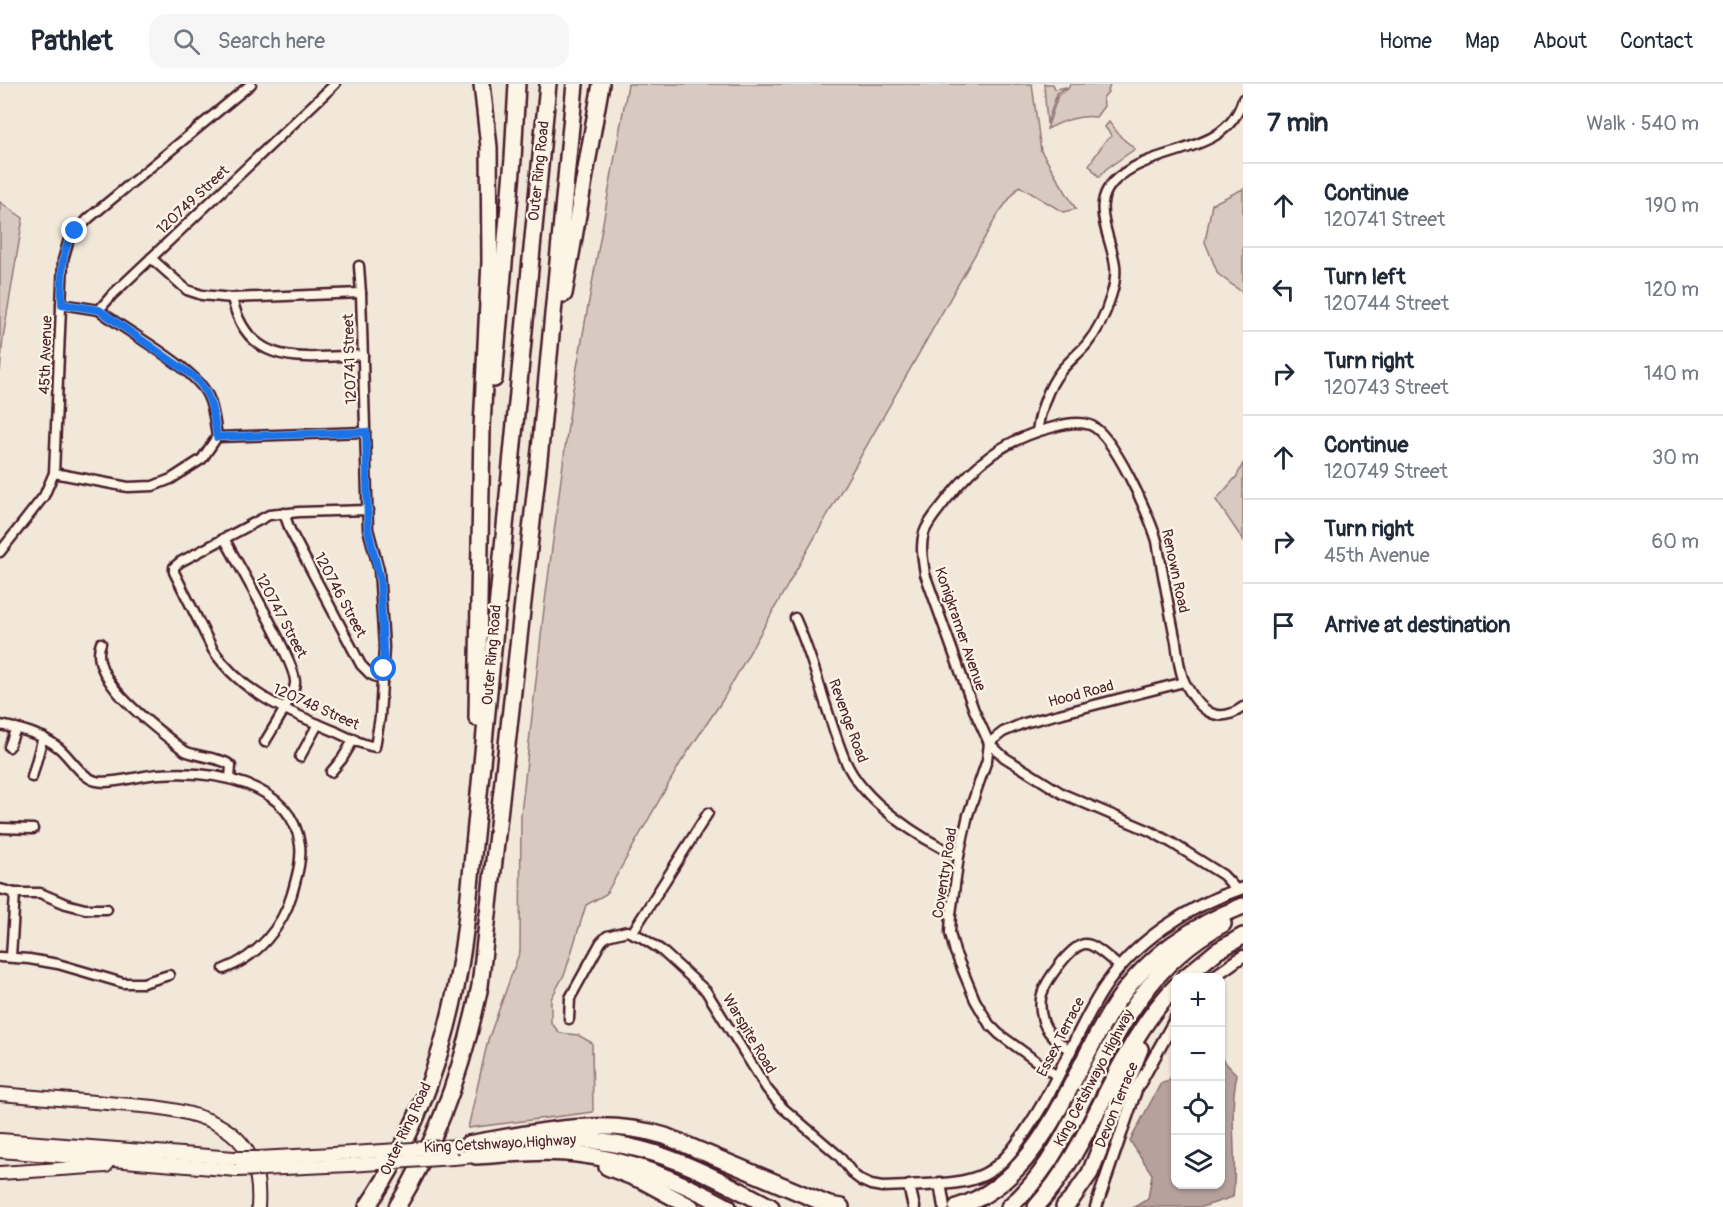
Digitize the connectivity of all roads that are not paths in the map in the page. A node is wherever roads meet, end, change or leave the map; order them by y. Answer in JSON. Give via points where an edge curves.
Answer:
{"nodes":[{"id":1,"x":251,"y":84,"type":"edge"},
{"id":2,"x":335,"y":84,"type":"edge"},
{"id":3,"x":482,"y":84,"type":"edge"},
{"id":4,"x":518,"y":84,"type":"edge"},
{"id":5,"x":548,"y":84,"type":"edge"},
{"id":6,"x":575,"y":84,"type":"edge"},
{"id":7,"x":601,"y":84,"type":"edge"},
{"id":8,"x":608,"y":84,"type":"edge"},
{"id":9,"x":1243,"y":99,"type":"edge"},
{"id":10,"x":588,"y":158,"type":"junction"},
{"id":11,"x":151,"y":258,"type":"junction"},
{"id":12,"x":359,"y":266,"type":"dead end"},
{"id":13,"x":362,"y":293,"type":"junction"},
{"id":14,"x":232,"y":298,"type":"junction"},
{"id":15,"x":62,"y":304,"type":"junction"},
{"id":16,"x":99,"y":310,"type":"junction"},
{"id":17,"x":363,"y":355,"type":"junction"},
{"id":18,"x":1037,"y":431,"type":"junction"},
{"id":19,"x":366,"y":432,"type":"junction"},
{"id":20,"x":217,"y":437,"type":"junction"},
{"id":21,"x":540,"y":450,"type":"junction"},
{"id":22,"x":54,"y":473,"type":"junction"},
{"id":23,"x":368,"y":510,"type":"junction"},
{"id":24,"x":284,"y":513,"type":"junction"},
{"id":25,"x":481,"y":519,"type":"junction"},
{"id":26,"x":224,"y":538,"type":"junction"},
{"id":27,"x":0,"y":552,"type":"edge"},
{"id":28,"x":795,"y":618,"type":"dead end"},
{"id":29,"x":101,"y":643,"type":"dead end"},
{"id":30,"x":383,"y":680,"type":"junction"},
{"id":31,"x":1184,"y":682,"type":"junction"},
{"id":32,"x":1243,"y":707,"type":"edge"},
{"id":33,"x":284,"y":708,"type":"junction"},
{"id":34,"x":318,"y":724,"type":"junction"},
{"id":35,"x":0,"y":725,"type":"edge"},
{"id":36,"x":16,"y":728,"type":"junction"},
{"id":37,"x":43,"y":737,"type":"junction"},
{"id":38,"x":354,"y":739,"type":"junction"},
{"id":39,"x":265,"y":742,"type":"dead end"},
{"id":40,"x":989,"y":743,"type":"junction"},
{"id":41,"x":9,"y":747,"type":"dead end"},
{"id":42,"x":375,"y":747,"type":"joint"},
{"id":43,"x":300,"y":757,"type":"dead end"},
{"id":44,"x":332,"y":772,"type":"dead end"},
{"id":45,"x":32,"y":777,"type":"dead end"},
{"id":46,"x":230,"y":778,"type":"junction"},
{"id":47,"x":708,"y":813,"type":"dead end"},
{"id":48,"x":0,"y":828,"type":"edge"},
{"id":49,"x":33,"y":829,"type":"dead end"},
{"id":50,"x":475,"y":835,"type":"junction"},
{"id":51,"x":959,"y":856,"type":"junction"},
{"id":52,"x":0,"y":889,"type":"edge"},
{"id":53,"x":1240,"y":889,"type":"edge"},
{"id":54,"x":15,"y":893,"type":"junction"},
{"id":55,"x":1243,"y":906,"type":"edge"},
{"id":56,"x":107,"y":909,"type":"dead end"},
{"id":57,"x":1243,"y":914,"type":"edge"},
{"id":58,"x":632,"y":933,"type":"junction"},
{"id":59,"x":1243,"y":936,"type":"edge"},
{"id":60,"x":1243,"y":956,"type":"edge"},
{"id":61,"x":0,"y":957,"type":"edge"},
{"id":62,"x":11,"y":957,"type":"junction"},
{"id":63,"x":1120,"y":967,"type":"junction"},
{"id":64,"x":224,"y":969,"type":"dead end"},
{"id":65,"x":1190,"y":973,"type":"edge"},
{"id":66,"x":1219,"y":973,"type":"edge"},
{"id":67,"x":169,"y":975,"type":"dead end"},
{"id":68,"x":1171,"y":992,"type":"edge"},
{"id":69,"x":1156,"y":1009,"type":"junction"},
{"id":70,"x":568,"y":1019,"type":"dead end"},
{"id":71,"x":1171,"y":1027,"type":"edge"},
{"id":72,"x":1071,"y":1051,"type":"junction"},
{"id":73,"x":1058,"y":1077,"type":"junction"},
{"id":74,"x":0,"y":1094,"type":"edge"},
{"id":75,"x":0,"y":1140,"type":"edge"},
{"id":76,"x":0,"y":1151,"type":"edge"},
{"id":77,"x":464,"y":1151,"type":"junction"},
{"id":78,"x":149,"y":1163,"type":"junction"},
{"id":79,"x":236,"y":1164,"type":"junction"},
{"id":80,"x":0,"y":1173,"type":"edge"},
{"id":81,"x":940,"y":1183,"type":"junction"},
{"id":82,"x":909,"y":1186,"type":"junction"},
{"id":83,"x":258,"y":1207,"type":"edge"},
{"id":84,"x":367,"y":1207,"type":"edge"},
{"id":85,"x":397,"y":1207,"type":"edge"},
{"id":86,"x":691,"y":1207,"type":"edge"},
{"id":87,"x":728,"y":1207,"type":"edge"},
{"id":88,"x":771,"y":1207,"type":"edge"},
{"id":89,"x":841,"y":1207,"type":"edge"},
{"id":90,"x":914,"y":1207,"type":"edge"},
{"id":91,"x":945,"y":1207,"type":"edge"},
{"id":92,"x":957,"y":1207,"type":"edge"},
{"id":93,"x":1009,"y":1207,"type":"edge"},
{"id":94,"x":1036,"y":1207,"type":"edge"},
{"id":95,"x":1064,"y":1207,"type":"edge"},
{"id":96,"x":1096,"y":1207,"type":"edge"}],
"edges":[{"from":1,"to":15,"type":"street","name":"45th Avenue","via":[[75,231],[64,254]]},
{"from":2,"to":11,"type":"street","name":"120749 Street"},
{"from":3,"to":25,"type":"highway","via":[[489,147],[490,261]]},
{"from":4,"to":25,"type":"highway"},
{"from":5,"to":50,"type":"highway","name":"Outer Ring Road"},
{"from":6,"to":21,"type":"highway","name":"Outer Ring Road"},
{"from":7,"to":10,"type":"highway"},
{"from":8,"to":10,"type":"highway"},
{"from":9,"to":18,"type":"street","via":[[1231,123],[1216,136],[1141,164],[1121,175],[1106,190],[1102,213],[1116,267],[1111,297],[1091,338],[1051,386]]},
{"from":10,"to":21,"type":"highway"},
{"from":11,"to":14,"type":"street","name":"120741 Street","via":[[187,290]]},
{"from":11,"to":16,"type":"street","name":"120749 Street"},
{"from":12,"to":13,"type":"street","name":"120741 Street"},
{"from":13,"to":14,"type":"street","name":"120741 Street"},
{"from":13,"to":17,"type":"street","name":"120741 Street"},
{"from":14,"to":17,"type":"street","via":[[240,325],[250,337],[278,354]]},
{"from":15,"to":16,"type":"street"},
{"from":15,"to":22,"type":"street","name":"45th Avenue"},
{"from":16,"to":20,"type":"street","via":[[199,382],[209,398]]},
{"from":17,"to":19,"type":"street","name":"120741 Street"},
{"from":18,"to":31,"type":"street","name":"Renown Road","via":[[1080,423],[1100,431],[1109,443],[1151,522]]},
{"from":18,"to":40,"type":"street","name":"Konigkramer Avenue","via":[[997,449],[975,467],[938,511],[922,541],[925,574]]},
{"from":19,"to":20,"type":"street"},
{"from":19,"to":23,"type":"street","name":"120741 Street"},
{"from":20,"to":22,"type":"street","via":[[197,463],[153,486],[128,487]]},
{"from":21,"to":85,"type":"highway","name":"Outer Ring Road","via":[[480,986],[451,1095]]},
{"from":22,"to":27,"type":"street","name":"45th Avenue","via":[[44,495]]},
{"from":23,"to":24,"type":"street"},
{"from":23,"to":30,"type":"street","name":"120741 Street","via":[[368,529],[380,579]]},
{"from":24,"to":26,"type":"street","via":[[262,518]]},
{"from":24,"to":30,"type":"street","name":"120746 Street","via":[[361,665]]},
{"from":25,"to":50,"type":"highway"},
{"from":26,"to":33,"type":"street","name":"120747 Street","via":[[294,671],[296,684]]},
{"from":26,"to":33,"type":"street","name":"120748 Street","via":[[174,567],[176,578],[218,656],[259,696]]},
{"from":28,"to":51,"type":"street","name":"Revenge Road","via":[[845,760],[858,783],[903,823]]},
{"from":29,"to":46,"type":"street","via":[[100,666],[122,697],[185,751],[228,762]]},
{"from":30,"to":42,"type":"street","name":"120741 Street"},
{"from":31,"to":32,"type":"street","name":"Renown Road","via":[[1198,702],[1215,716],[1225,716]]},
{"from":31,"to":40,"type":"street","name":"Hood Road","via":[[1024,723]]},
{"from":33,"to":34,"type":"street","name":"120748 Street"},
{"from":33,"to":39,"type":"street","name":"120747 Street"},
{"from":34,"to":38,"type":"street","name":"120748 Street"},
{"from":34,"to":43,"type":"street"},
{"from":35,"to":36,"type":"street"},
{"from":36,"to":37,"type":"street"},
{"from":36,"to":41,"type":"street"},
{"from":37,"to":45,"type":"street"},
{"from":37,"to":46,"type":"street","via":[[95,781],[163,773]]},
{"from":38,"to":42,"type":"street","name":"120748 Street"},
{"from":38,"to":44,"type":"street"},
{"from":40,"to":51,"type":"street","name":"Coventry Road"},
{"from":40,"to":53,"type":"street","name":"Konigkramer Avenue","via":[[1004,757],[1063,794],[1150,831]]},
{"from":46,"to":64,"type":"street","via":[[266,795],[285,811],[295,827],[300,856],[290,900],[268,939],[245,960]]},
{"from":47,"to":58,"type":"street"},
{"from":48,"to":49,"type":"street"},
{"from":50,"to":84,"type":"highway","name":"Outer Ring Road","via":[[462,955],[442,1042],[404,1143]]},
{"from":51,"to":73,"type":"street","name":"Coventry Road","via":[[950,933],[975,1000],[999,1034]]},
{"from":52,"to":54,"type":"street"},
{"from":53,"to":63,"type":"street","name":"Essex Terrace","via":[[1171,923]]},
{"from":54,"to":56,"type":"street","via":[[40,893],[85,909]]},
{"from":54,"to":62,"type":"street"},
{"from":55,"to":92,"type":"highway","via":[[1191,932],[1147,966],[1105,1020],[1030,1154],[992,1191]]},
{"from":57,"to":93,"type":"highway","name":"King Cetshwayo Highway","via":[[1193,943],[1150,983],[1116,1034],[1044,1170]]},
{"from":58,"to":70,"type":"street","via":[[616,932],[601,942],[570,998]]},
{"from":58,"to":82,"type":"street","name":"Warspite Road","via":[[661,950],[706,991],[774,1099],[839,1156],[854,1175],[871,1185]]},
{"from":59,"to":65,"type":"highway"},
{"from":60,"to":66,"type":"street"},
{"from":61,"to":62,"type":"street"},
{"from":62,"to":67,"type":"street","via":[[58,964],[123,983]]},
{"from":63,"to":72,"type":"street","name":"Essex Terrace","via":[[1102,990]]},
{"from":63,"to":72,"type":"street","via":[[1086,944],[1076,947],[1051,976],[1042,994],[1042,1018],[1053,1038]]},
{"from":68,"to":69,"type":"highway","name":"King Cetshwayo Highway"},
{"from":69,"to":94,"type":"highway","name":"King Cetshwayo Highway","via":[[1089,1129]]},
{"from":69,"to":95,"type":"highway","via":[[1090,1173]]},
{"from":71,"to":96,"type":"street","name":"Devon Terrace","via":[[1137,1090]]},
{"from":72,"to":73,"type":"street","name":"Essex Terrace"},
{"from":73,"to":81,"type":"street","name":"Essex Terrace","via":[[1019,1142],[998,1165],[982,1175]]},
{"from":74,"to":83,"type":"main road","via":[[154,1107],[208,1119],[231,1132],[248,1154],[258,1178]]},
{"from":75,"to":79,"type":"main road","name":"King Cetshwayo Highway"},
{"from":76,"to":78,"type":"main road","name":"King Cetshwayo Highway"},
{"from":77,"to":79,"type":"main road","name":"King Cetshwayo Highway","bridge":true},
{"from":77,"to":86,"type":"highway","via":[[591,1163],[627,1174]]},
{"from":77,"to":87,"type":"highway","name":"King Cetshwayo Highway","via":[[565,1153],[611,1159],[646,1168]]},
{"from":77,"to":88,"type":"highway","name":"King Cetshwayo Highway","via":[[563,1139],[612,1143],[660,1154]]},
{"from":77,"to":89,"type":"highway","via":[[557,1129],[604,1126],[645,1130]]},
{"from":78,"to":79,"type":"main road","name":"King Cetshwayo Highway"},
{"from":78,"to":80,"type":"main road"},
{"from":81,"to":82,"type":"street","name":"Essex Terrace"},
{"from":81,"to":91,"type":"street"},
{"from":82,"to":90,"type":"street"}]}
